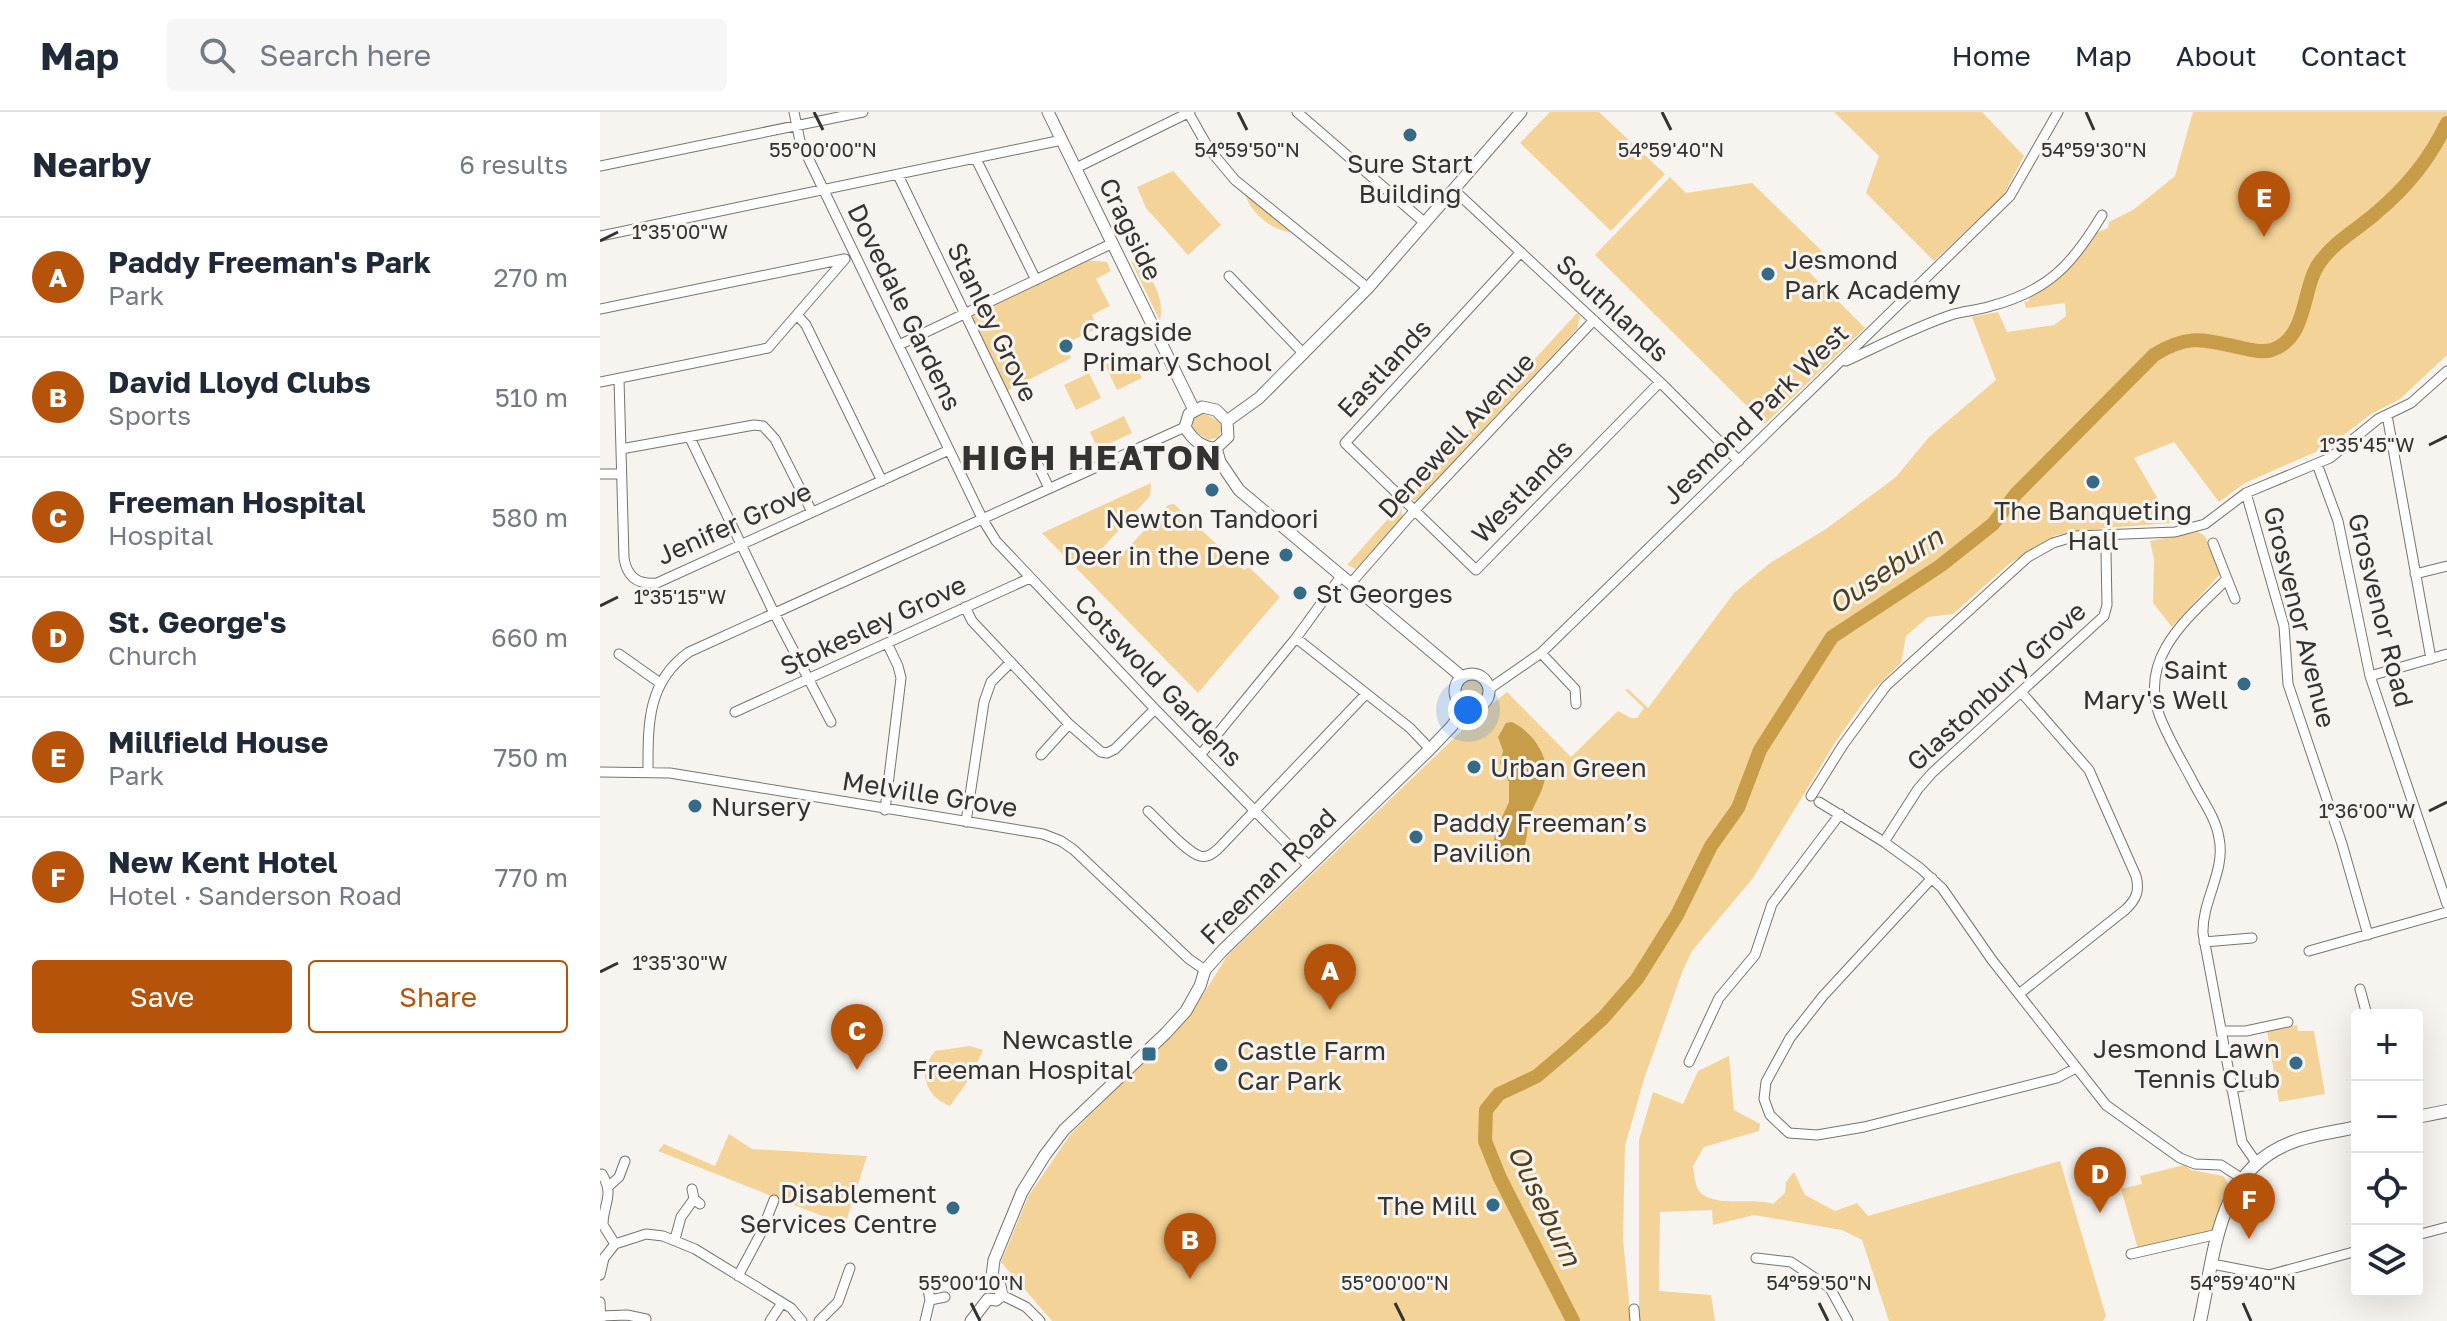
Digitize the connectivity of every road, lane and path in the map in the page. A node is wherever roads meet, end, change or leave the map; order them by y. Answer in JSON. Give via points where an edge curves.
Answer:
{"nodes":[{"id":1,"x":794,"y":112,"type":"edge"},
{"id":2,"x":863,"y":112,"type":"edge"},
{"id":3,"x":1048,"y":112,"type":"edge"},
{"id":4,"x":1188,"y":112,"type":"edge"},
{"id":5,"x":1297,"y":112,"type":"edge"},
{"id":6,"x":1521,"y":112,"type":"edge"},
{"id":7,"x":2058,"y":112,"type":"edge"},
{"id":8,"x":796,"y":126,"type":"junction"},
{"id":9,"x":1062,"y":140,"type":"junction"},
{"id":10,"x":976,"y":159,"type":"junction"},
{"id":11,"x":600,"y":166,"type":"edge"},
{"id":12,"x":1076,"y":168,"type":"junction"},
{"id":13,"x":898,"y":175,"type":"junction"},
{"id":14,"x":1454,"y":190,"type":"junction"},
{"id":15,"x":824,"y":191,"type":"junction"},
{"id":16,"x":2102,"y":215,"type":"dead end"},
{"id":17,"x":1425,"y":223,"type":"junction"},
{"id":18,"x":600,"y":236,"type":"edge"},
{"id":19,"x":1113,"y":243,"type":"junction"},
{"id":20,"x":1521,"y":252,"type":"junction"},
{"id":21,"x":856,"y":257,"type":"junction"},
{"id":22,"x":845,"y":259,"type":"junction"},
{"id":23,"x":1229,"y":276,"type":"dead end"},
{"id":24,"x":1036,"y":280,"type":"junction"},
{"id":25,"x":1368,"y":288,"type":"junction"},
{"id":26,"x":600,"y":309,"type":"edge"},
{"id":27,"x":964,"y":314,"type":"junction"},
{"id":28,"x":798,"y":316,"type":"junction"},
{"id":29,"x":1594,"y":320,"type":"junction"},
{"id":30,"x":1875,"y":329,"type":"junction"},
{"id":31,"x":1888,"y":342,"type":"junction"},
{"id":32,"x":899,"y":345,"type":"junction"},
{"id":33,"x":1304,"y":354,"type":"junction"},
{"id":34,"x":1837,"y":365,"type":"junction"},
{"id":35,"x":2447,"y":371,"type":"edge"},
{"id":36,"x":619,"y":379,"type":"junction"},
{"id":37,"x":600,"y":382,"type":"edge"},
{"id":38,"x":1660,"y":382,"type":"junction"},
{"id":39,"x":1194,"y":410,"type":"junction"},
{"id":40,"x":2387,"y":415,"type":"junction"},
{"id":41,"x":1227,"y":421,"type":"junction"},
{"id":42,"x":1185,"y":427,"type":"junction"},
{"id":43,"x":690,"y":438,"type":"junction"},
{"id":44,"x":1216,"y":448,"type":"junction"},
{"id":45,"x":621,"y":449,"type":"junction"},
{"id":46,"x":949,"y":450,"type":"junction"},
{"id":47,"x":1739,"y":461,"type":"junction"},
{"id":48,"x":2317,"y":464,"type":"junction"},
{"id":49,"x":600,"y":474,"type":"edge"},
{"id":50,"x":621,"y":474,"type":"junction"},
{"id":51,"x":882,"y":481,"type":"junction"},
{"id":52,"x":1049,"y":488,"type":"junction"},
{"id":53,"x":2246,"y":493,"type":"junction"},
{"id":54,"x":1415,"y":510,"type":"junction"},
{"id":55,"x":812,"y":512,"type":"junction"},
{"id":56,"x":983,"y":520,"type":"junction"},
{"id":57,"x":2213,"y":543,"type":"dead end"},
{"id":58,"x":741,"y":545,"type":"junction"},
{"id":59,"x":2106,"y":552,"type":"dead end"},
{"id":60,"x":2447,"y":566,"type":"edge"},
{"id":61,"x":2415,"y":574,"type":"junction"},
{"id":62,"x":1030,"y":578,"type":"junction"},
{"id":63,"x":1347,"y":578,"type":"junction"},
{"id":64,"x":2227,"y":579,"type":"junction"},
{"id":65,"x":2235,"y":599,"type":"dead end"},
{"id":66,"x":965,"y":607,"type":"junction"},
{"id":67,"x":774,"y":613,"type":"junction"},
{"id":68,"x":1296,"y":638,"type":"junction"},
{"id":69,"x":887,"y":643,"type":"junction"},
{"id":70,"x":1541,"y":653,"type":"junction"},
{"id":71,"x":619,"y":654,"type":"dead end"},
{"id":72,"x":2447,"y":654,"type":"edge"},
{"id":73,"x":2431,"y":659,"type":"junction"},
{"id":74,"x":1011,"y":662,"type":"junction"},
{"id":75,"x":2370,"y":676,"type":"junction"},
{"id":76,"x":1462,"y":677,"type":"junction"},
{"id":77,"x":808,"y":679,"type":"junction"},
{"id":78,"x":660,"y":683,"type":"junction"},
{"id":79,"x":1489,"y":689,"type":"junction"},
{"id":80,"x":2022,"y":693,"type":"junction"},
{"id":81,"x":1366,"y":694,"type":"junction"},
{"id":82,"x":1576,"y":704,"type":"dead end"},
{"id":83,"x":1465,"y":706,"type":"junction"},
{"id":84,"x":1155,"y":709,"type":"junction"},
{"id":85,"x":735,"y":712,"type":"dead end"},
{"id":86,"x":831,"y":722,"type":"dead end"},
{"id":87,"x":1069,"y":724,"type":"junction"},
{"id":88,"x":1430,"y":749,"type":"junction"},
{"id":89,"x":1201,"y":754,"type":"junction"},
{"id":90,"x":1041,"y":755,"type":"dead end"},
{"id":91,"x":648,"y":771,"type":"junction"},
{"id":92,"x":600,"y":772,"type":"edge"},
{"id":93,"x":885,"y":810,"type":"junction"},
{"id":94,"x":1148,"y":811,"type":"dead end"},
{"id":95,"x":1255,"y":811,"type":"junction"},
{"id":96,"x":1840,"y":814,"type":"junction"},
{"id":97,"x":966,"y":822,"type":"junction"},
{"id":98,"x":1884,"y":842,"type":"junction"},
{"id":99,"x":1309,"y":866,"type":"junction"},
{"id":100,"x":1932,"y":878,"type":"junction"},
{"id":101,"x":2447,"y":904,"type":"edge"},
{"id":102,"x":2447,"y":912,"type":"edge"},
{"id":103,"x":2368,"y":935,"type":"junction"},
{"id":104,"x":2252,"y":938,"type":"dead end"},
{"id":105,"x":2204,"y":942,"type":"junction"},
{"id":106,"x":2309,"y":951,"type":"dead end"},
{"id":107,"x":1205,"y":970,"type":"junction"},
{"id":108,"x":2360,"y":989,"type":"dead end"},
{"id":109,"x":2019,"y":994,"type":"junction"},
{"id":110,"x":2365,"y":1009,"type":"edge"},
{"id":111,"x":2288,"y":1022,"type":"dead end"},
{"id":112,"x":2221,"y":1031,"type":"junction"},
{"id":113,"x":1689,"y":1062,"type":"dead end"},
{"id":114,"x":2076,"y":1068,"type":"junction"},
{"id":115,"x":2264,"y":1082,"type":"dead end"},
{"id":116,"x":2231,"y":1088,"type":"junction"},
{"id":117,"x":2447,"y":1111,"type":"edge"},
{"id":118,"x":2423,"y":1116,"type":"edge"},
{"id":119,"x":2351,"y":1128,"type":"edge"},
{"id":120,"x":625,"y":1161,"type":"dead end"},
{"id":121,"x":2256,"y":1162,"type":"junction"},
{"id":122,"x":602,"y":1174,"type":"dead end"},
{"id":123,"x":2241,"y":1178,"type":"junction"},
{"id":124,"x":609,"y":1186,"type":"junction"},
{"id":125,"x":696,"y":1197,"type":"dead end"},
{"id":126,"x":783,"y":1215,"type":"dead end"},
{"id":127,"x":2447,"y":1227,"type":"edge"},
{"id":128,"x":2423,"y":1233,"type":"edge"},
{"id":129,"x":2218,"y":1234,"type":"junction"},
{"id":130,"x":675,"y":1239,"type":"junction"},
{"id":131,"x":615,"y":1244,"type":"junction"},
{"id":132,"x":2351,"y":1253,"type":"edge"},
{"id":133,"x":2131,"y":1254,"type":"dead end"},
{"id":134,"x":1756,"y":1258,"type":"dead end"},
{"id":135,"x":2212,"y":1264,"type":"junction"},
{"id":136,"x":834,"y":1270,"type":"dead end"},
{"id":137,"x":600,"y":1275,"type":"edge"},
{"id":138,"x":738,"y":1276,"type":"junction"},
{"id":139,"x":927,"y":1284,"type":"dead end"},
{"id":140,"x":991,"y":1284,"type":"junction"},
{"id":141,"x":1002,"y":1295,"type":"junction"},
{"id":142,"x":945,"y":1297,"type":"dead end"},
{"id":143,"x":988,"y":1299,"type":"junction"},
{"id":144,"x":930,"y":1300,"type":"junction"},
{"id":145,"x":600,"y":1302,"type":"edge"},
{"id":146,"x":782,"y":1303,"type":"junction"},
{"id":147,"x":652,"y":1309,"type":"dead end"},
{"id":148,"x":1634,"y":1309,"type":"dead end"},
{"id":149,"x":601,"y":1319,"type":"edge"},
{"id":150,"x":646,"y":1320,"type":"edge"},
{"id":151,"x":770,"y":1321,"type":"edge"},
{"id":152,"x":802,"y":1321,"type":"edge"},
{"id":153,"x":819,"y":1321,"type":"edge"},
{"id":154,"x":925,"y":1321,"type":"edge"},
{"id":155,"x":971,"y":1321,"type":"edge"},
{"id":156,"x":1040,"y":1321,"type":"edge"},
{"id":157,"x":1635,"y":1321,"type":"edge"},
{"id":158,"x":1848,"y":1321,"type":"edge"},
{"id":159,"x":2200,"y":1321,"type":"edge"}],
"edges":[{"from":1,"to":8,"type":"street","name":"Dovedale Gardens"},
{"from":2,"to":8,"type":"street"},
{"from":3,"to":9,"type":"street","name":"Cragside"},
{"from":4,"to":12,"type":"street"},
{"from":4,"to":25,"type":"street","via":[[1235,180]]},
{"from":5,"to":17,"type":"street"},
{"from":6,"to":14,"type":"street"},
{"from":7,"to":30,"type":"street","name":"Jesmond Park West","via":[[2010,196]]},
{"from":8,"to":11,"type":"street"},
{"from":8,"to":15,"type":"street","name":"Dovedale Gardens"},
{"from":9,"to":10,"type":"street"},
{"from":9,"to":12,"type":"street","name":"Cragside"},
{"from":10,"to":13,"type":"street"},
{"from":10,"to":24,"type":"street"},
{"from":12,"to":19,"type":"street","name":"Cragside"},
{"from":13,"to":15,"type":"street"},
{"from":13,"to":27,"type":"street","name":"Stanley Grove"},
{"from":14,"to":17,"type":"street"},
{"from":14,"to":20,"type":"street","name":"Southlands"},
{"from":15,"to":18,"type":"street"},
{"from":15,"to":21,"type":"street","name":"Dovedale Gardens"},
{"from":16,"to":31,"type":"street","via":[[2084,245],[2043,286]]},
{"from":17,"to":25,"type":"street"},
{"from":19,"to":24,"type":"street"},
{"from":19,"to":39,"type":"street","name":"Cragside"},
{"from":20,"to":29,"type":"street","name":"Southlands"},
{"from":20,"to":54,"type":"street","name":"Eastlands","via":[[1345,443]]},
{"from":21,"to":22,"type":"street"},
{"from":21,"to":32,"type":"street","name":"Dovedale Gardens"},
{"from":22,"to":26,"type":"street"},
{"from":22,"to":28,"type":"street"},
{"from":23,"to":33,"type":"street"},
{"from":24,"to":27,"type":"street"},
{"from":25,"to":33,"type":"street"},
{"from":27,"to":32,"type":"street"},
{"from":27,"to":52,"type":"street","name":"Stanley Grove"},
{"from":28,"to":36,"type":"street","via":[[764,350]]},
{"from":28,"to":51,"type":"street"},
{"from":29,"to":38,"type":"street","name":"Southlands"},
{"from":29,"to":54,"type":"street","name":"Denewell Avenue"},
{"from":30,"to":31,"type":"street"},
{"from":30,"to":34,"type":"street","name":"Jesmond Park West"},
{"from":31,"to":34,"type":"street"},
{"from":32,"to":46,"type":"street","name":"Dovedale Gardens"},
{"from":33,"to":41,"type":"street"},
{"from":34,"to":47,"type":"street","name":"Jesmond Park West"},
{"from":35,"to":40,"type":"street","via":[[2411,403]]},
{"from":36,"to":37,"type":"street"},
{"from":36,"to":45,"type":"street","name":"Jenifer Grove"},
{"from":38,"to":47,"type":"street","name":"Southlands"},
{"from":38,"to":54,"type":"street","name":"Westlands","via":[[1476,570]]},
{"from":39,"to":41,"type":"street","via":[[1208,407]]},
{"from":39,"to":42,"type":"street"},
{"from":40,"to":48,"type":"street"},
{"from":40,"to":61,"type":"street"},
{"from":41,"to":44,"type":"street","via":[[1228,437]]},
{"from":42,"to":44,"type":"street","via":[[1203,445]]},
{"from":42,"to":52,"type":"street"},
{"from":43,"to":45,"type":"street"},
{"from":43,"to":55,"type":"street","via":[[763,426]]},
{"from":43,"to":58,"type":"street"},
{"from":44,"to":63,"type":"street","via":[[1239,490]]},
{"from":45,"to":50,"type":"street","name":"Jenifer Grove"},
{"from":46,"to":51,"type":"street","name":"Jenifer Grove"},
{"from":46,"to":56,"type":"street","name":"Dovedale Gardens"},
{"from":47,"to":70,"type":"street","name":"Jesmond Park West"},
{"from":48,"to":53,"type":"street"},
{"from":48,"to":75,"type":"street","name":"Grosvenor Road","via":[[2338,521]]},
{"from":49,"to":50,"type":"street"},
{"from":50,"to":58,"type":"street","name":"Jenifer Grove","via":[[625,564],[636,580],[657,583]]},
{"from":51,"to":55,"type":"street","name":"Jenifer Grove"},
{"from":52,"to":56,"type":"street"},
{"from":53,"to":96,"type":"street","via":[[2205,524],[2175,532],[2076,536],[2053,543],[2001,578],[1886,686],[1843,745],[1815,799]]},
{"from":53,"to":103,"type":"street","name":"Grosvenor Avenue","via":[[2284,626],[2288,684]]},
{"from":54,"to":63,"type":"street","name":"Denewell Avenue"},
{"from":55,"to":58,"type":"street","name":"Jenifer Grove"},
{"from":56,"to":62,"type":"street","name":"Cotswold Gardens"},
{"from":56,"to":67,"type":"street"},
{"from":57,"to":64,"type":"street"},
{"from":58,"to":67,"type":"street"},
{"from":59,"to":80,"type":"street","name":"Glastonbury Grove","via":[[2106,613]]},
{"from":60,"to":61,"type":"street"},
{"from":61,"to":73,"type":"street"},
{"from":62,"to":66,"type":"street","name":"Stokesley Grove"},
{"from":62,"to":84,"type":"street","name":"Cotswold Gardens"},
{"from":63,"to":68,"type":"street","name":"Denewell Avenue"},
{"from":63,"to":76,"type":"street"},
{"from":64,"to":65,"type":"street"},
{"from":64,"to":105,"type":"street","via":[[2167,643],[2154,682],[2159,715],[2220,841],[2218,872],[2202,923]]},
{"from":66,"to":69,"type":"street","name":"Stokesley Grove"},
{"from":66,"to":74,"type":"street"},
{"from":67,"to":77,"type":"street"},
{"from":67,"to":78,"type":"street","via":[[689,652]]},
{"from":68,"to":81,"type":"street"},
{"from":68,"to":89,"type":"street","name":"Denewell Avenue"},
{"from":69,"to":77,"type":"street","name":"Stokesley Grove"},
{"from":69,"to":93,"type":"street","via":[[901,678]]},
{"from":70,"to":79,"type":"street","name":"Jesmond Park West"},
{"from":70,"to":82,"type":"street","via":[[1575,689]]},
{"from":71,"to":78,"type":"street"},
{"from":72,"to":73,"type":"street"},
{"from":73,"to":75,"type":"street"},
{"from":74,"to":87,"type":"street"},
{"from":74,"to":97,"type":"street","via":[[991,682],[984,702]]},
{"from":75,"to":101,"type":"street","name":"Grosvenor Road"},
{"from":76,"to":79,"type":"street","via":[[1481,677]]},
{"from":76,"to":83,"type":"street","via":[[1455,690]]},
{"from":77,"to":85,"type":"street","name":"Stokesley Grove"},
{"from":77,"to":86,"type":"street"},
{"from":78,"to":91,"type":"street","via":[[649,717]]},
{"from":79,"to":83,"type":"street","via":[[1482,704]]},
{"from":80,"to":98,"type":"street","name":"Glastonbury Grove","via":[[1932,773]]},
{"from":80,"to":109,"type":"street","via":[[2089,770],[2138,889],[2125,910]]},
{"from":81,"to":88,"type":"street"},
{"from":81,"to":95,"type":"street"},
{"from":83,"to":88,"type":"street","name":"Freeman Road"},
{"from":84,"to":87,"type":"street","via":[[1107,753]]},
{"from":84,"to":89,"type":"street","name":"Cotswold Gardens"},
{"from":87,"to":90,"type":"street"},
{"from":88,"to":99,"type":"street","name":"Freeman Road"},
{"from":89,"to":95,"type":"street","name":"Cotswold Gardens"},
{"from":91,"to":92,"type":"street","name":"Melville Grove"},
{"from":91,"to":93,"type":"street","name":"Melville Grove"},
{"from":93,"to":97,"type":"street","name":"Melville Grove"},
{"from":94,"to":95,"type":"street","via":[[1190,850],[1209,856]]},
{"from":95,"to":99,"type":"street","name":"Cotswold Gardens"},
{"from":96,"to":98,"type":"street"},
{"from":96,"to":113,"type":"street","via":[[1772,904],[1755,955],[1719,998]]},
{"from":97,"to":107,"type":"street","name":"Melville Grove","via":[[1061,841]]},
{"from":98,"to":100,"type":"street"},
{"from":99,"to":107,"type":"street","name":"Freeman Road"},
{"from":100,"to":109,"type":"street"},
{"from":100,"to":114,"type":"street","via":[[1823,996],[1781,1051],[1764,1091],[1775,1121],[1796,1135],[1839,1132],[2057,1078]]},
{"from":102,"to":103,"type":"street"},
{"from":103,"to":106,"type":"street"},
{"from":104,"to":105,"type":"street"},
{"from":105,"to":112,"type":"street"},
{"from":107,"to":140,"type":"street","name":"Freeman Road","via":[[1186,1011],[1045,1155],[1022,1192],[994,1260]]},
{"from":108,"to":110,"type":"street"},
{"from":109,"to":114,"type":"street"},
{"from":111,"to":112,"type":"street"},
{"from":112,"to":116,"type":"street"},
{"from":114,"to":123,"type":"street","via":[[2106,1105],[2167,1150],[2195,1164],[2221,1165]]},
{"from":115,"to":116,"type":"street"},
{"from":116,"to":121,"type":"street","via":[[2242,1142]]},
{"from":117,"to":118,"type":"main road"},
{"from":119,"to":121,"type":"main road","via":[[2292,1142]]},
{"from":120,"to":124,"type":"street"},
{"from":121,"to":123,"type":"main road"},
{"from":122,"to":124,"type":"street"},
{"from":123,"to":129,"type":"main road"},
{"from":124,"to":131,"type":"street","via":[[603,1225]]},
{"from":125,"to":130,"type":"street","via":[[684,1210]]},
{"from":126,"to":138,"type":"street","via":[[772,1205]]},
{"from":127,"to":128,"type":"street"},
{"from":129,"to":133,"type":"street"},
{"from":129,"to":135,"type":"main road"},
{"from":130,"to":131,"type":"street","via":[[646,1234]]},
{"from":130,"to":138,"type":"street"},
{"from":131,"to":137,"type":"street"},
{"from":132,"to":135,"type":"street","via":[[2269,1275]]},
{"from":134,"to":158,"type":"street","via":[[1791,1262],[1830,1288]]},
{"from":135,"to":159,"type":"main road"},
{"from":136,"to":153,"type":"street","via":[[849,1271],[838,1302]]},
{"from":138,"to":146,"type":"street"},
{"from":139,"to":144,"type":"street"},
{"from":140,"to":141,"type":"street","via":[[1000,1286]]},
{"from":140,"to":143,"type":"street","via":[[985,1292]]},
{"from":141,"to":143,"type":"street"},
{"from":141,"to":156,"type":"street"},
{"from":142,"to":144,"type":"street"},
{"from":143,"to":155,"type":"street"},
{"from":144,"to":154,"type":"street"},
{"from":145,"to":149,"type":"street"},
{"from":146,"to":151,"type":"street"},
{"from":146,"to":152,"type":"street"},
{"from":147,"to":150,"type":"street"},
{"from":148,"to":157,"type":"street"},
{"from":149,"to":150,"type":"street","via":[[627,1315]]}]}
